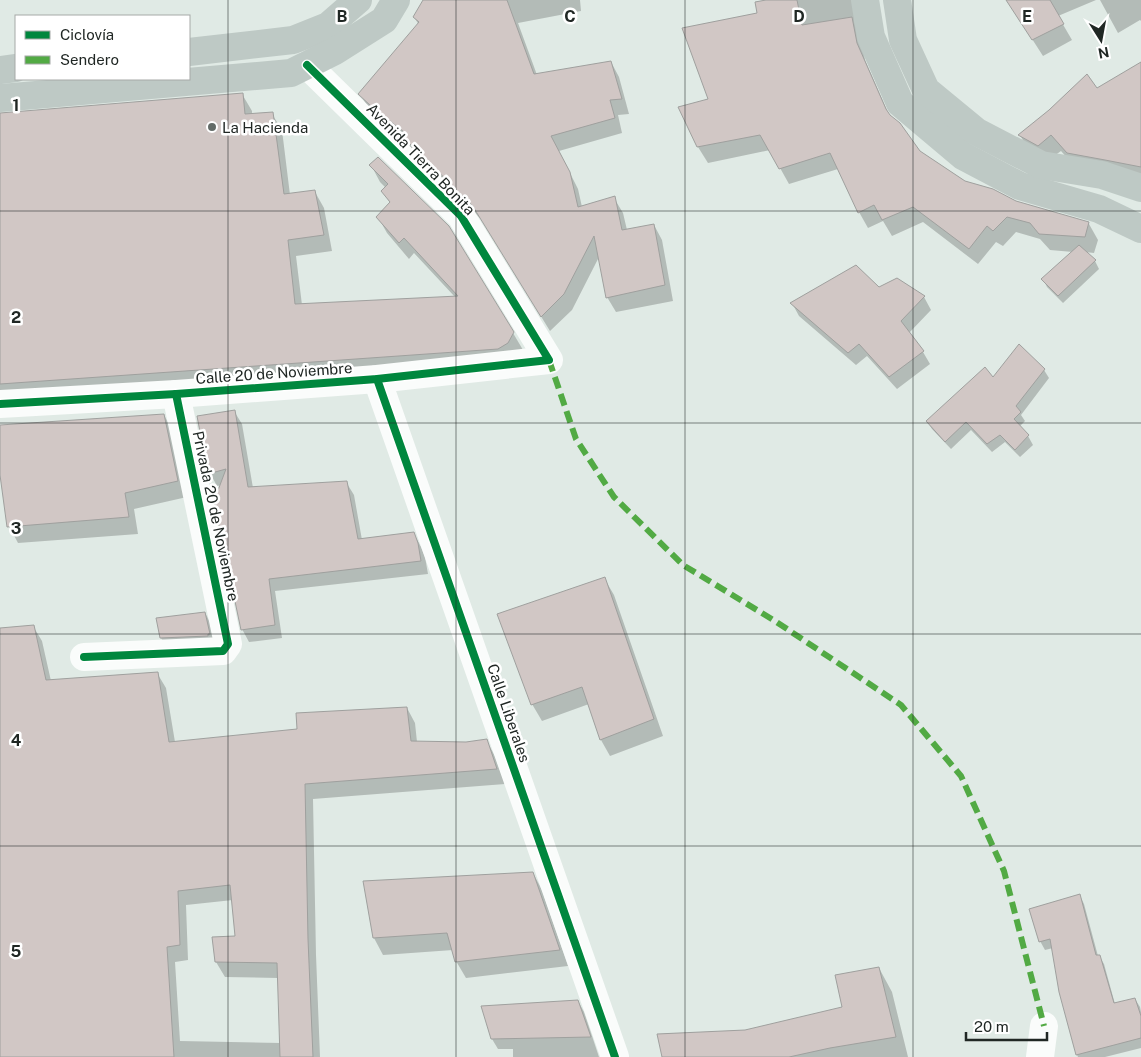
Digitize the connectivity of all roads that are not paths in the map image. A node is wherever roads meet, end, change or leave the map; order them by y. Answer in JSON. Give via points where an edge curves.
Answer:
{"nodes":[{"id":1,"x":358,"y":0,"type":"edge"},
{"id":2,"x":379,"y":0,"type":"edge"},
{"id":3,"x":396,"y":0,"type":"edge"},
{"id":4,"x":866,"y":0,"type":"edge"},
{"id":5,"x":897,"y":0,"type":"edge"},
{"id":6,"x":190,"y":52,"type":"edge"},
{"id":7,"x":307,"y":65,"type":"junction"},
{"id":8,"x":15,"y":68,"type":"edge"},
{"id":9,"x":190,"y":68,"type":"edge"},
{"id":10,"x":0,"y":70,"type":"edge"},
{"id":11,"x":50,"y":80,"type":"edge"},
{"id":12,"x":0,"y":84,"type":"edge"},
{"id":13,"x":0,"y":98,"type":"edge"},
{"id":14,"x":1141,"y":188,"type":"edge"},
{"id":15,"x":1141,"y":229,"type":"edge"},
{"id":16,"x":549,"y":360,"type":"joint"},
{"id":17,"x":376,"y":379,"type":"junction"},
{"id":18,"x":176,"y":394,"type":"junction"},
{"id":19,"x":0,"y":404,"type":"edge"},
{"id":20,"x":84,"y":657,"type":"dead end"},
{"id":21,"x":1044,"y":1026,"type":"dead end"},
{"id":22,"x":615,"y":1057,"type":"edge"},
{"id":23,"x":1040,"y":1057,"type":"edge"}],
"edges":[{"from":1,"to":6,"type":"main road","via":[[328,26],[293,40]]},
{"from":2,"to":9,"type":"main road","via":[[340,33],[298,52]]},
{"from":3,"to":7,"type":"main road","via":[[384,20]]},
{"from":4,"to":15,"type":"main road","via":[[871,37],[900,103],[963,156],[1020,186],[1099,209]]},
{"from":5,"to":14,"type":"main road","via":[[902,40],[926,90],[977,132],[1041,165],[1102,175]]},
{"from":7,"to":13,"type":"main road","via":[[291,72]]},
{"from":7,"to":16,"type":"street","name":"Avenida Tierra Bonita","via":[[461,216]]},
{"from":8,"to":10,"type":"main road"},
{"from":11,"to":12,"type":"main road"},
{"from":16,"to":17,"type":"street","name":"Calle 20 de Noviembre"},
{"from":17,"to":18,"type":"street","name":"Calle 20 de Noviembre"},
{"from":17,"to":22,"type":"street","name":"Calle Liberales"},
{"from":18,"to":19,"type":"street","name":"Calle 20 de Noviembre"},
{"from":18,"to":20,"type":"street","name":"Privada 20 de Noviembre","via":[[228,644],[223,651]]},
{"from":21,"to":23,"type":"street"}]}
